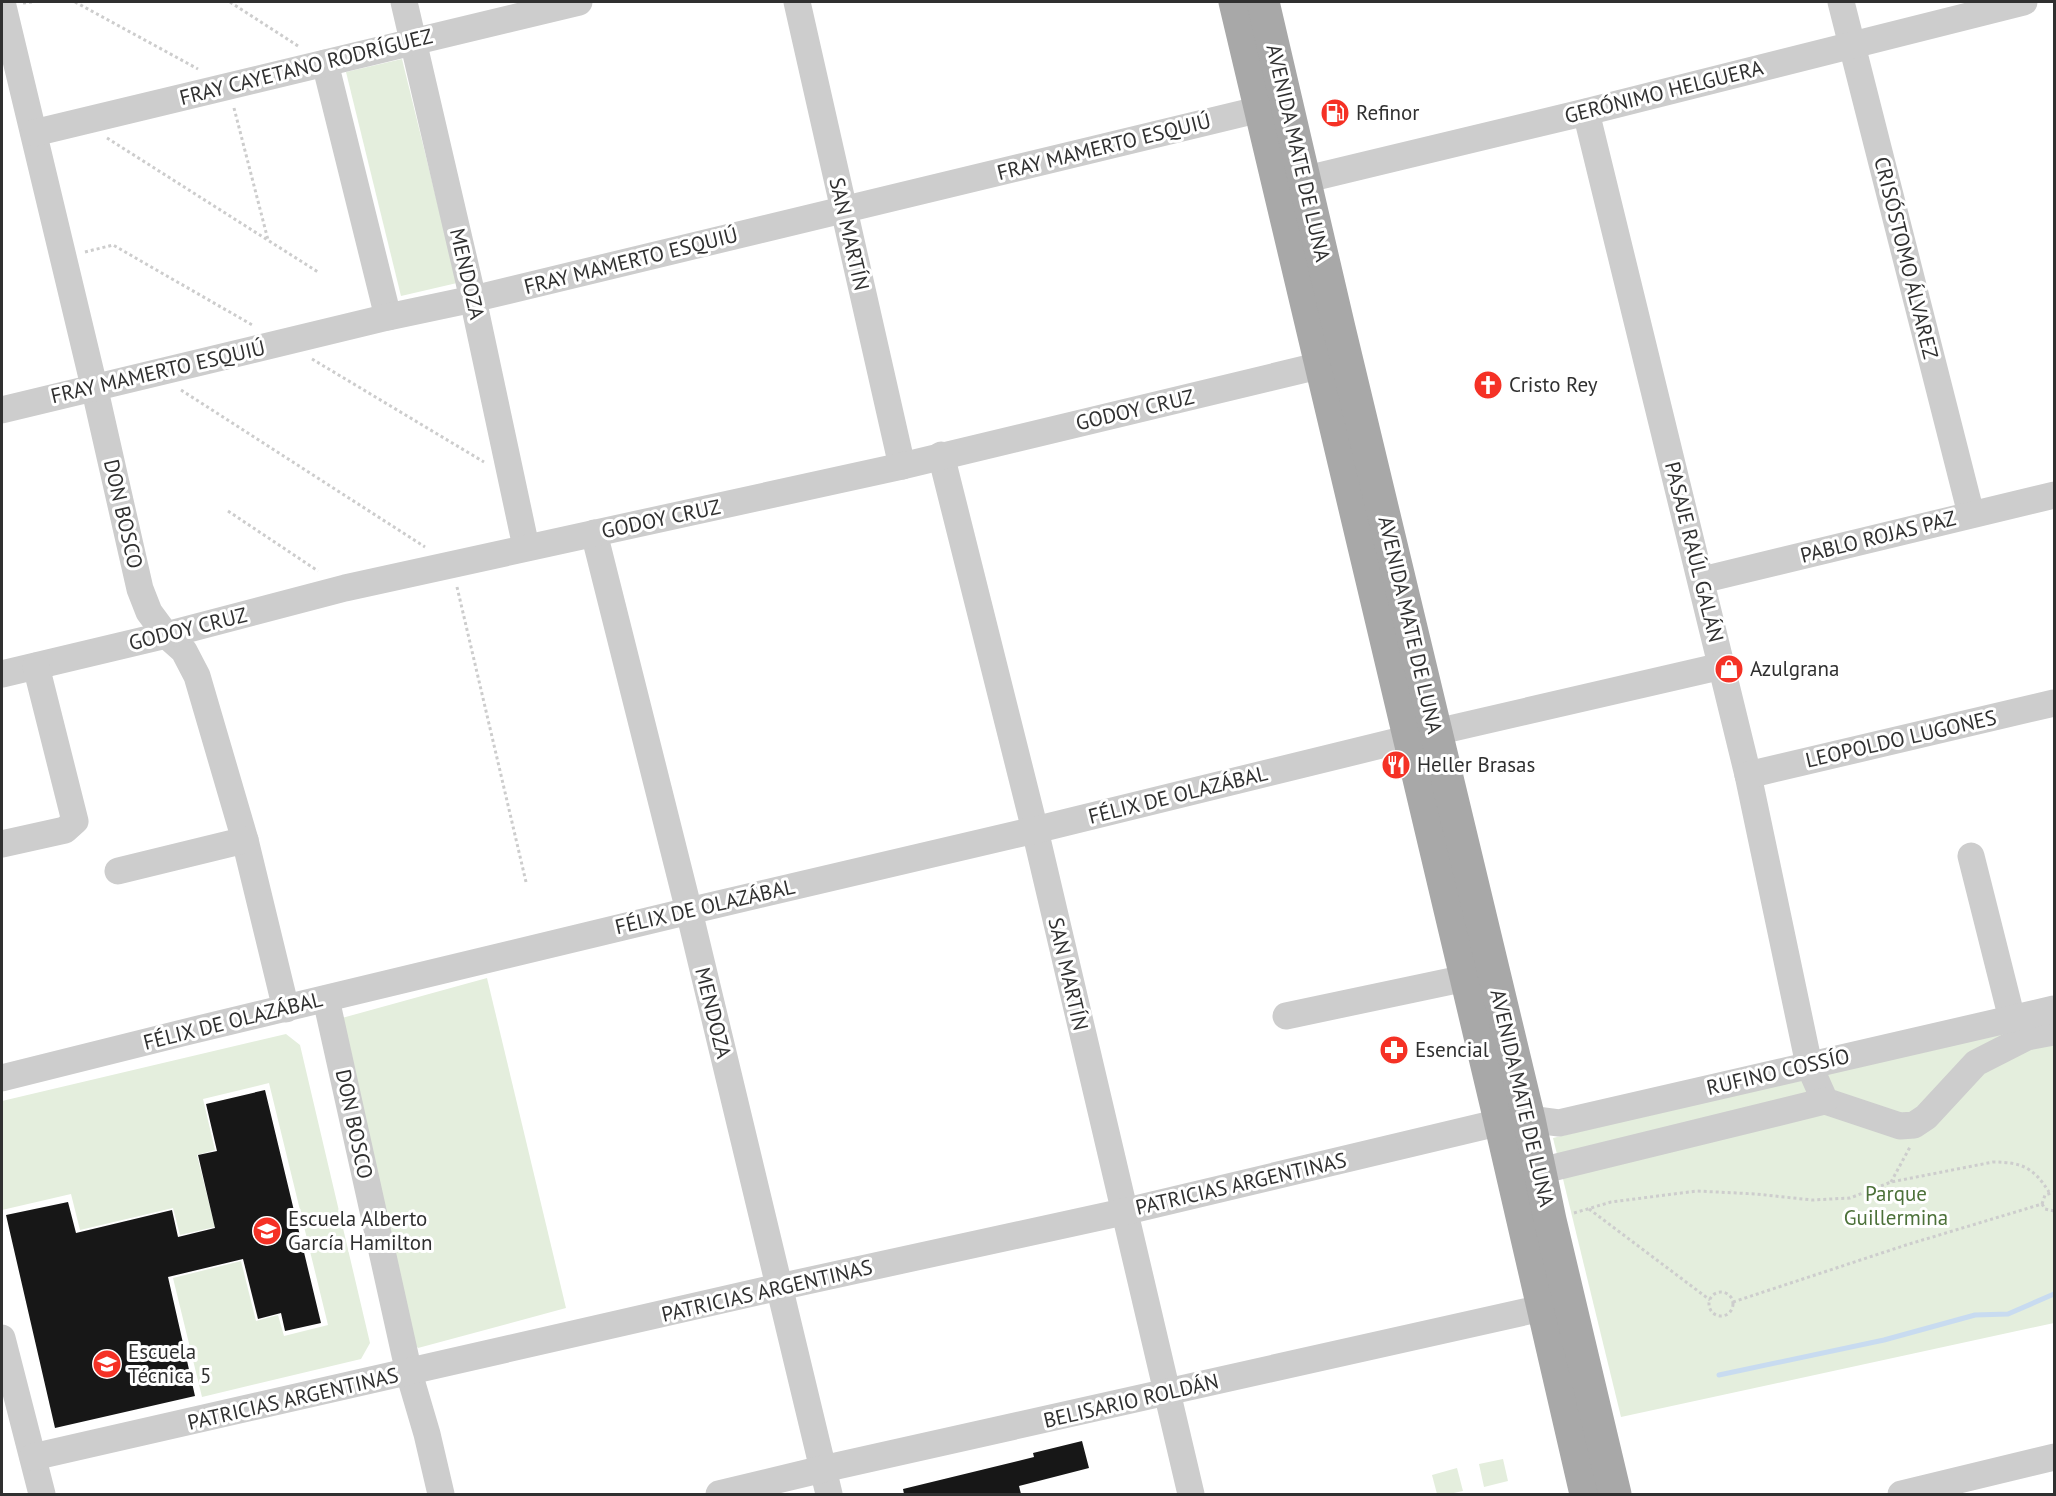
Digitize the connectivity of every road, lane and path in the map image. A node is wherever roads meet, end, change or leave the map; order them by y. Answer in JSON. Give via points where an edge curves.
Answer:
{"nodes":[{"id":1,"x":2,"y":2,"type":"edge"},
{"id":2,"x":230,"y":2,"type":"edge"},
{"id":3,"x":404,"y":2,"type":"edge"},
{"id":4,"x":579,"y":2,"type":"edge"},
{"id":5,"x":797,"y":2,"type":"edge"},
{"id":6,"x":1235,"y":2,"type":"edge"},
{"id":7,"x":1263,"y":2,"type":"edge"},
{"id":8,"x":1841,"y":2,"type":"edge"},
{"id":9,"x":2024,"y":2,"type":"edge"},
{"id":10,"x":413,"y":41,"type":"junction"},
{"id":11,"x":1852,"y":46,"type":"junction"},
{"id":12,"x":325,"y":63,"type":"junction"},
{"id":13,"x":1261,"y":109,"type":"junction"},
{"id":14,"x":1586,"y":112,"type":"junction"},
{"id":15,"x":81,"y":122,"type":"junction"},
{"id":16,"x":34,"y":133,"type":"junction"},
{"id":17,"x":1303,"y":180,"type":"junction"},
{"id":18,"x":843,"y":210,"type":"junction"},
{"id":19,"x":318,"y":272,"type":"dead end"},
{"id":20,"x":473,"y":300,"type":"junction"},
{"id":21,"x":388,"y":317,"type":"junction"},
{"id":22,"x":1322,"y":365,"type":"junction"},
{"id":23,"x":94,"y":386,"type":"junction"},
{"id":24,"x":2,"y":410,"type":"edge"},
{"id":25,"x":941,"y":455,"type":"junction"},
{"id":26,"x":902,"y":466,"type":"junction"},
{"id":27,"x":2055,"y":495,"type":"edge"},
{"id":28,"x":228,"y":511,"type":"dead end"},
{"id":29,"x":1971,"y":514,"type":"junction"},
{"id":30,"x":594,"y":533,"type":"junction"},
{"id":31,"x":526,"y":547,"type":"junction"},
{"id":32,"x":1702,"y":580,"type":"junction"},
{"id":33,"x":345,"y":588,"type":"junction"},
{"id":34,"x":166,"y":635,"type":"junction"},
{"id":35,"x":36,"y":666,"type":"junction"},
{"id":36,"x":1722,"y":666,"type":"junction"},
{"id":37,"x":2,"y":674,"type":"edge"},
{"id":38,"x":2055,"y":703,"type":"edge"},
{"id":39,"x":1423,"y":735,"type":"junction"},
{"id":40,"x":1748,"y":775,"type":"junction"},
{"id":41,"x":1035,"y":830,"type":"junction"},
{"id":42,"x":245,"y":840,"type":"junction"},
{"id":43,"x":2,"y":844,"type":"edge"},
{"id":44,"x":1971,"y":856,"type":"dead end"},
{"id":45,"x":118,"y":871,"type":"dead end"},
{"id":46,"x":688,"y":911,"type":"junction"},
{"id":47,"x":1467,"y":978,"type":"junction"},
{"id":48,"x":326,"y":999,"type":"junction"},
{"id":49,"x":286,"y":1009,"type":"junction"},
{"id":50,"x":2055,"y":1009,"type":"edge"},
{"id":51,"x":1286,"y":1016,"type":"dead end"},
{"id":52,"x":2012,"y":1019,"type":"junction"},
{"id":53,"x":2055,"y":1032,"type":"edge"},
{"id":54,"x":1809,"y":1065,"type":"junction"},
{"id":55,"x":2,"y":1078,"type":"edge"},
{"id":56,"x":1825,"y":1101,"type":"junction"},
{"id":57,"x":1515,"y":1121,"type":"junction"},
{"id":58,"x":1540,"y":1170,"type":"junction"},
{"id":59,"x":2049,"y":1192,"type":"junction"},
{"id":60,"x":2055,"y":1192,"type":"edge"},
{"id":61,"x":2042,"y":1204,"type":"junction"},
{"id":62,"x":1589,"y":1208,"type":"junction"},
{"id":63,"x":2055,"y":1211,"type":"edge"},
{"id":64,"x":1124,"y":1212,"type":"junction"},
{"id":65,"x":1550,"y":1220,"type":"junction"},
{"id":66,"x":779,"y":1287,"type":"junction"},
{"id":67,"x":1710,"y":1300,"type":"junction"},
{"id":68,"x":1733,"y":1302,"type":"junction"},
{"id":69,"x":1542,"y":1308,"type":"junction"},
{"id":70,"x":2,"y":1338,"type":"edge"},
{"id":71,"x":409,"y":1373,"type":"junction"},
{"id":72,"x":1167,"y":1393,"type":"junction"},
{"id":73,"x":33,"y":1457,"type":"junction"},
{"id":74,"x":2055,"y":1457,"type":"edge"},
{"id":75,"x":826,"y":1482,"type":"edge"},
{"id":76,"x":42,"y":1494,"type":"edge"},
{"id":77,"x":441,"y":1494,"type":"edge"},
{"id":78,"x":719,"y":1494,"type":"edge"},
{"id":79,"x":1191,"y":1494,"type":"edge"},
{"id":80,"x":1586,"y":1494,"type":"edge"},
{"id":81,"x":1615,"y":1494,"type":"edge"},
{"id":82,"x":1906,"y":1494,"type":"edge"}],
"edges":[{"from":1,"to":16,"type":"street","name":"DON BOSCO"},
{"from":2,"to":12,"type":"path"},
{"from":3,"to":10,"type":"street","name":"MENDOZA"},
{"from":4,"to":10,"type":"street","name":"FRAY CAYETANO RODRÍGUEZ"},
{"from":5,"to":18,"type":"street","name":"SAN MARTÍN"},
{"from":6,"to":13,"type":"main road","name":"AVENIDA MATE DE LUNA"},
{"from":7,"to":17,"type":"main road","name":"AVENIDA MATE DE LUNA"},
{"from":8,"to":11,"type":"street","name":"CRISÓSTOMO ÁLVAREZ"},
{"from":9,"to":11,"type":"street","name":"GERÓNIMO HELGUERA"},
{"from":10,"to":12,"type":"street","name":"FRAY CAYETANO RODRÍGUEZ"},
{"from":10,"to":20,"type":"street","name":"MENDOZA"},
{"from":11,"to":14,"type":"street","name":"GERÓNIMO HELGUERA"},
{"from":11,"to":29,"type":"street","name":"CRISÓSTOMO ÁLVAREZ"},
{"from":12,"to":15,"type":"street","name":"FRAY CAYETANO RODRÍGUEZ"},
{"from":12,"to":21,"type":"street"},
{"from":13,"to":18,"type":"street","name":"FRAY MAMERTO ESQUIÚ"},
{"from":13,"to":22,"type":"main road","name":"AVENIDA MATE DE LUNA"},
{"from":14,"to":17,"type":"street","name":"GERÓNIMO HELGUERA"},
{"from":14,"to":32,"type":"street","name":"PASAJE RAÚL GALÁN"},
{"from":15,"to":16,"type":"street","name":"FRAY CAYETANO RODRÍGUEZ"},
{"from":15,"to":19,"type":"path"},
{"from":16,"to":23,"type":"street","name":"DON BOSCO"},
{"from":17,"to":39,"type":"main road","name":"AVENIDA MATE DE LUNA"},
{"from":18,"to":20,"type":"street","name":"FRAY MAMERTO ESQUIÚ"},
{"from":18,"to":26,"type":"street","name":"SAN MARTÍN"},
{"from":20,"to":21,"type":"street","name":"FRAY MAMERTO ESQUIÚ"},
{"from":20,"to":31,"type":"street","name":"MENDOZA"},
{"from":21,"to":23,"type":"street","name":"FRAY MAMERTO ESQUIÚ"},
{"from":22,"to":25,"type":"street","name":"GODOY CRUZ"},
{"from":22,"to":39,"type":"main road","name":"AVENIDA MATE DE LUNA"},
{"from":23,"to":24,"type":"street","name":"FRAY MAMERTO ESQUIÚ"},
{"from":23,"to":34,"type":"street","name":"DON BOSCO","via":[[140,589],[149,612]]},
{"from":25,"to":26,"type":"street","name":"GODOY CRUZ"},
{"from":25,"to":41,"type":"street","name":"SAN MARTÍN"},
{"from":26,"to":30,"type":"street","name":"GODOY CRUZ"},
{"from":27,"to":29,"type":"street","name":"PABLO ROJAS PAZ"},
{"from":28,"to":33,"type":"path"},
{"from":29,"to":32,"type":"street","name":"PABLO ROJAS PAZ"},
{"from":30,"to":31,"type":"street","name":"GODOY CRUZ"},
{"from":30,"to":46,"type":"street","name":"MENDOZA"},
{"from":31,"to":33,"type":"street","name":"GODOY CRUZ"},
{"from":32,"to":36,"type":"street","name":"PASAJE RAÚL GALÁN"},
{"from":33,"to":34,"type":"street","name":"GODOY CRUZ"},
{"from":34,"to":35,"type":"street","name":"GODOY CRUZ"},
{"from":34,"to":42,"type":"street","name":"DON BOSCO","via":[[184,651],[197,676]]},
{"from":35,"to":37,"type":"street","name":"GODOY CRUZ"},
{"from":35,"to":43,"type":"street","via":[[75,821],[65,830]]},
{"from":36,"to":39,"type":"street"},
{"from":36,"to":40,"type":"street","name":"PASAJE RAÚL GALÁN"},
{"from":38,"to":40,"type":"street","name":"LEOPOLDO LUGONES"},
{"from":39,"to":41,"type":"street","name":"FÉLIX DE OLAZÁBAL"},
{"from":39,"to":47,"type":"main road","name":"AVENIDA MATE DE LUNA"},
{"from":39,"to":57,"type":"main road","name":"AVENIDA MATE DE LUNA"},
{"from":40,"to":54,"type":"street","name":"PASAJE RAÚL GALÁN"},
{"from":41,"to":46,"type":"street","name":"FÉLIX DE OLAZÁBAL"},
{"from":41,"to":64,"type":"street","name":"SAN MARTÍN"},
{"from":42,"to":45,"type":"street"},
{"from":42,"to":49,"type":"street","name":"DON BOSCO"},
{"from":44,"to":52,"type":"street"},
{"from":46,"to":48,"type":"street","name":"FÉLIX DE OLAZÁBAL"},
{"from":46,"to":66,"type":"street","name":"MENDOZA"},
{"from":47,"to":51,"type":"street"},
{"from":47,"to":57,"type":"main road","name":"AVENIDA MATE DE LUNA"},
{"from":48,"to":49,"type":"street","name":"FÉLIX DE OLAZÁBAL"},
{"from":48,"to":71,"type":"street","name":"DON BOSCO"},
{"from":49,"to":55,"type":"street","name":"FÉLIX DE OLAZÁBAL"},
{"from":50,"to":52,"type":"street","name":"RUFINO COSSÍO"},
{"from":52,"to":54,"type":"street","name":"RUFINO COSSÍO"},
{"from":53,"to":56,"type":"street","via":[[2027,1037],[1976,1063],[1914,1125],[1900,1126]]},
{"from":54,"to":56,"type":"street","name":"PASAJE RAÚL GALÁN"},
{"from":54,"to":57,"type":"street","name":"RUFINO COSSÍO","via":[[1558,1124]]},
{"from":56,"to":58,"type":"street"},
{"from":57,"to":58,"type":"main road","name":"AVENIDA MATE DE LUNA"},
{"from":57,"to":64,"type":"street","name":"PATRICIAS ARGENTINAS"},
{"from":57,"to":69,"type":"main road","name":"AVENIDA MATE DE LUNA"},
{"from":58,"to":65,"type":"main road","name":"AVENIDA MATE DE LUNA"},
{"from":59,"to":60,"type":"path"},
{"from":59,"to":61,"type":"path"},
{"from":59,"to":62,"type":"path","via":[[2039,1176],[2025,1167],[2001,1162],[1891,1182],[1850,1198],[1812,1200],[1697,1191]]},
{"from":61,"to":63,"type":"path"},
{"from":61,"to":68,"type":"path"},
{"from":62,"to":65,"type":"path"},
{"from":62,"to":67,"type":"path"},
{"from":64,"to":66,"type":"street","name":"PATRICIAS ARGENTINAS"},
{"from":64,"to":72,"type":"street","name":"SAN MARTÍN"},
{"from":65,"to":81,"type":"main road","name":"AVENIDA MATE DE LUNA"},
{"from":66,"to":71,"type":"street","name":"PATRICIAS ARGENTINAS"},
{"from":66,"to":75,"type":"street","name":"MENDOZA"},
{"from":67,"to":68,"type":"path","via":[[1722,1292],[1730,1295]]},
{"from":67,"to":68,"type":"path","via":[[1709,1307],[1719,1316],[1727,1315]]},
{"from":69,"to":72,"type":"street","name":"BELISARIO ROLDÁN"},
{"from":69,"to":80,"type":"main road","name":"AVENIDA MATE DE LUNA"},
{"from":70,"to":73,"type":"street"},
{"from":71,"to":73,"type":"street","name":"PATRICIAS ARGENTINAS"},
{"from":71,"to":77,"type":"street","name":"DON BOSCO"},
{"from":72,"to":75,"type":"street","name":"BELISARIO ROLDÁN"},
{"from":72,"to":79,"type":"street","name":"SAN MARTÍN"},
{"from":73,"to":76,"type":"street"},
{"from":74,"to":82,"type":"street"},
{"from":75,"to":78,"type":"street","name":"BELISARIO ROLDÁN"}]}
